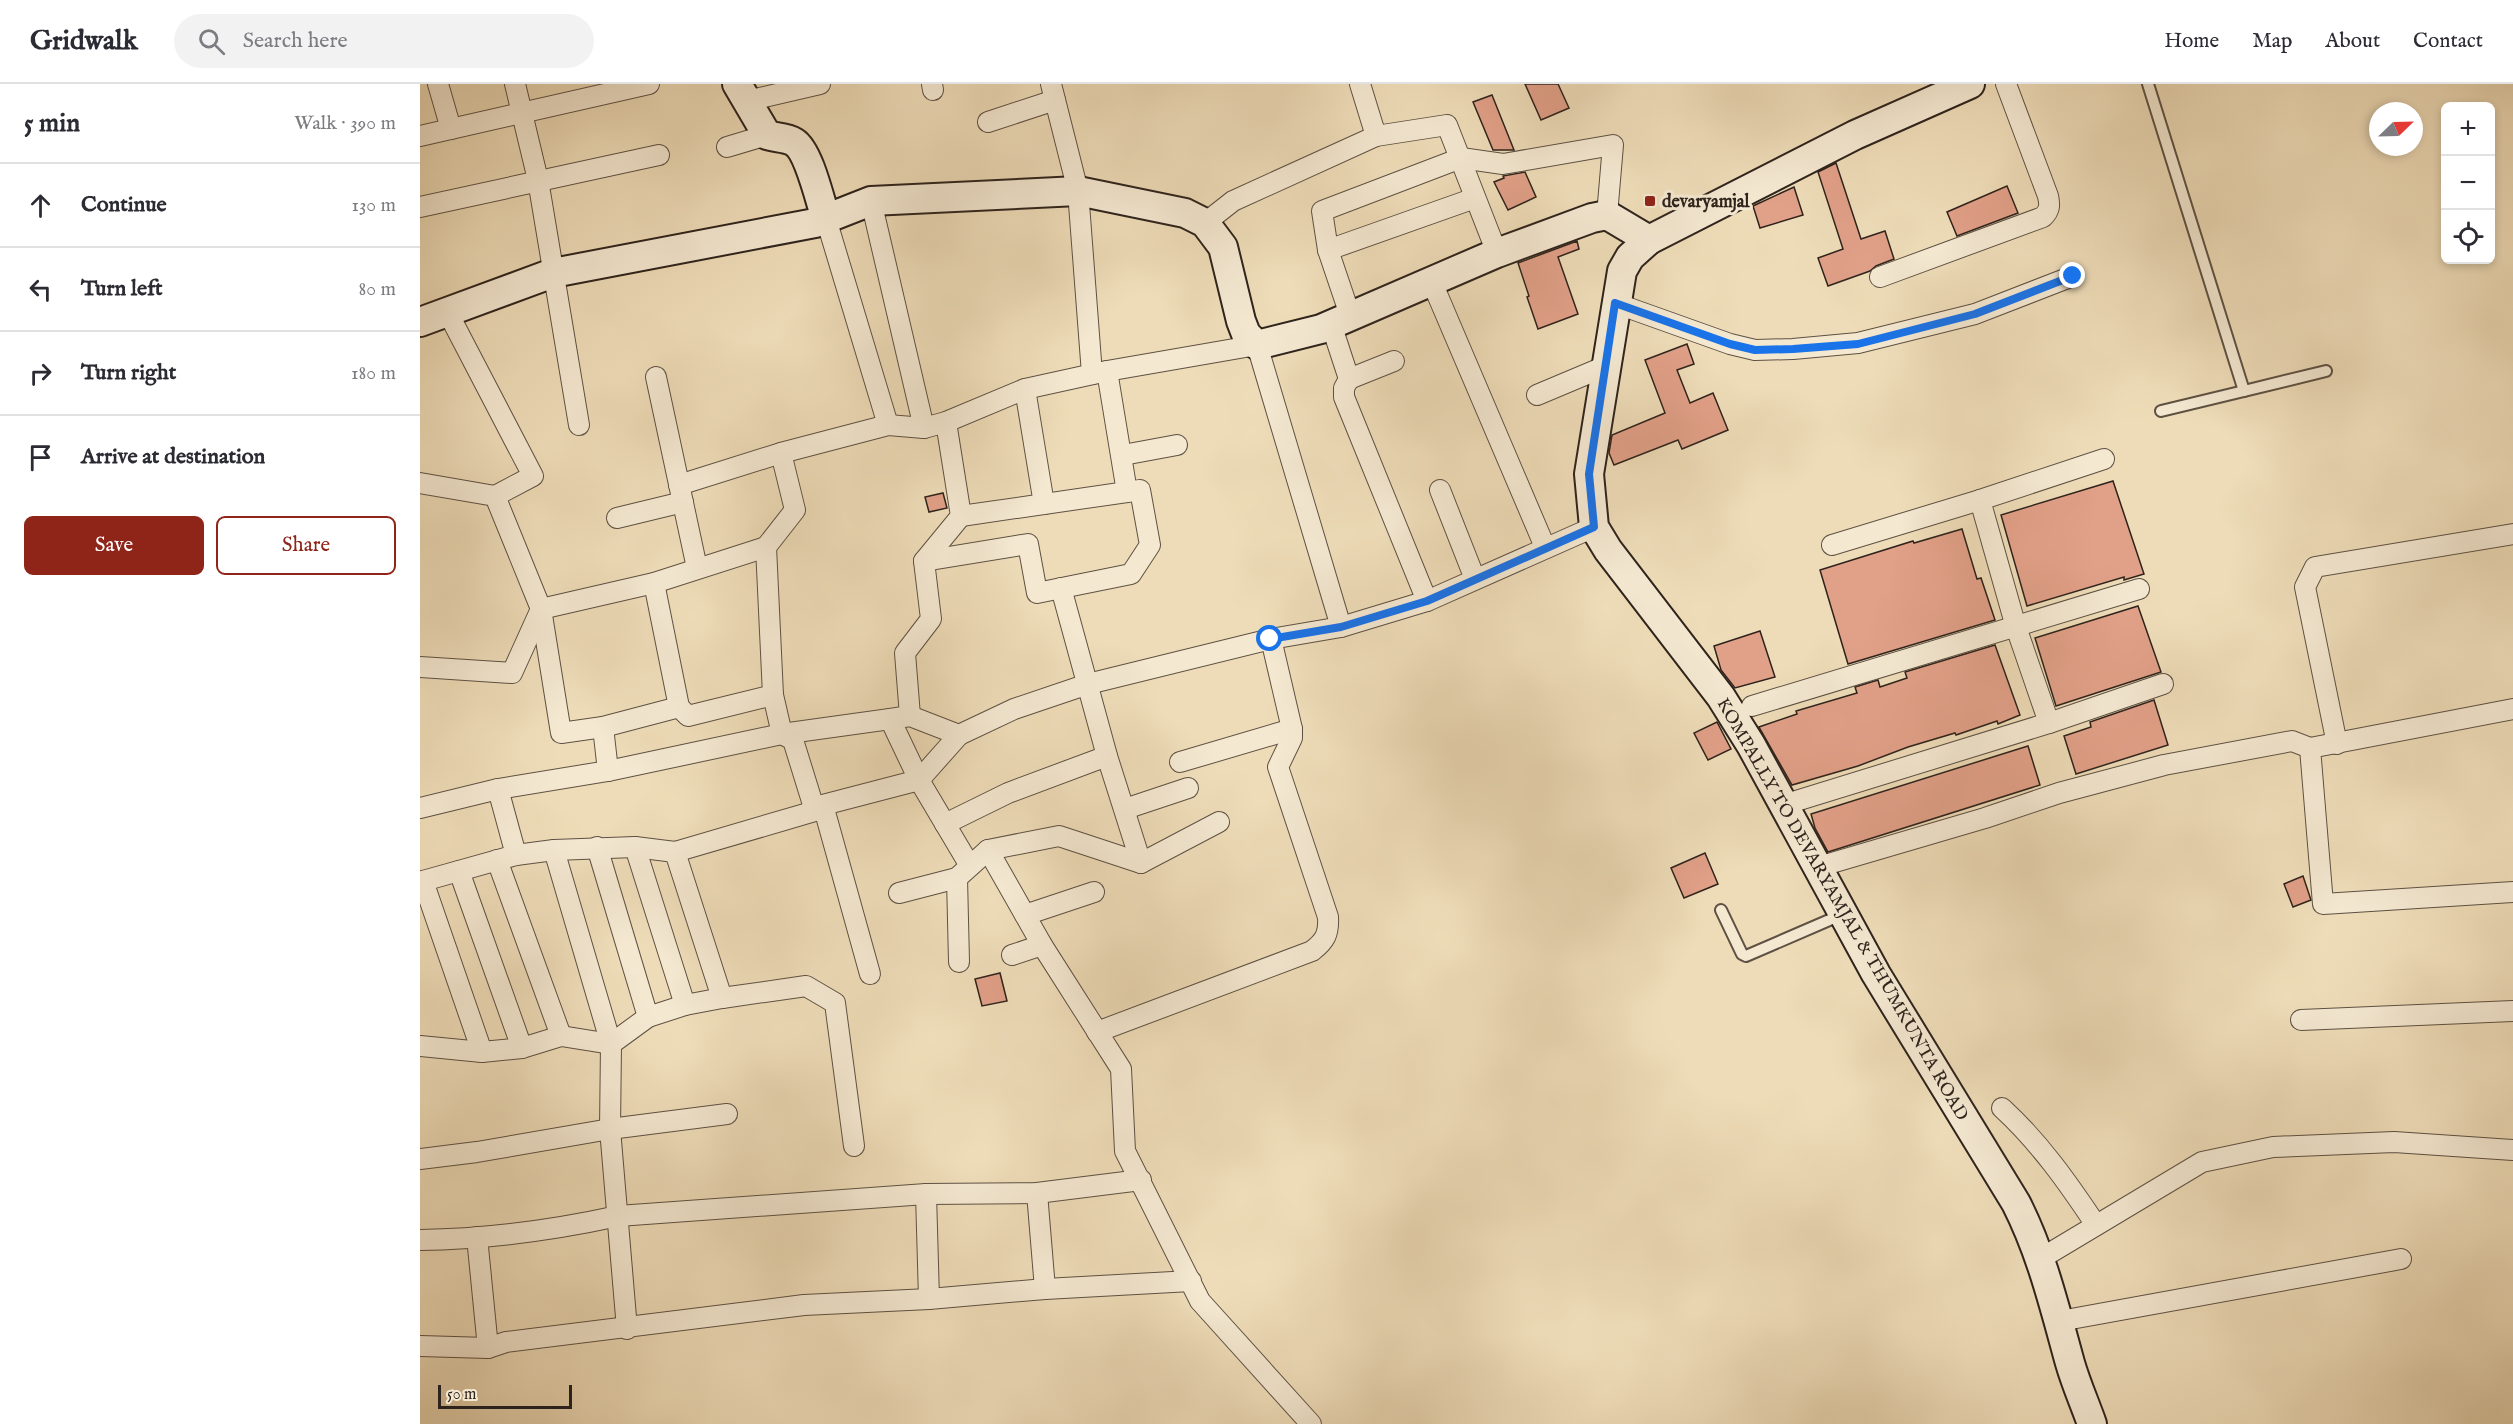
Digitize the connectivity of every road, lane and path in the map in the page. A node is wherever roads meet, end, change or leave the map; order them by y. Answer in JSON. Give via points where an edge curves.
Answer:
{"nodes":[{"id":1,"x":438,"y":84,"type":"edge"},
{"id":2,"x":515,"y":84,"type":"edge"},
{"id":3,"x":649,"y":84,"type":"edge"},
{"id":4,"x":820,"y":84,"type":"edge"},
{"id":5,"x":1360,"y":84,"type":"edge"},
{"id":6,"x":1970,"y":84,"type":"edge"},
{"id":7,"x":2006,"y":84,"type":"edge"},
{"id":8,"x":2148,"y":84,"type":"edge"},
{"id":9,"x":1053,"y":92,"type":"edge"},
{"id":10,"x":742,"y":93,"type":"edge"},
{"id":11,"x":523,"y":113,"type":"junction"},
{"id":12,"x":988,"y":122,"type":"dead end"},
{"id":13,"x":451,"y":129,"type":"junction"},
{"id":14,"x":767,"y":135,"type":"junction"},
{"id":15,"x":420,"y":136,"type":"edge"},
{"id":16,"x":1376,"y":136,"type":"junction"},
{"id":17,"x":727,"y":147,"type":"dead end"},
{"id":18,"x":659,"y":155,"type":"dead end"},
{"id":19,"x":1461,"y":158,"type":"junction"},
{"id":20,"x":538,"y":180,"type":"junction"},
{"id":21,"x":1078,"y":191,"type":"junction"},
{"id":22,"x":1475,"y":198,"type":"junction"},
{"id":23,"x":871,"y":201,"type":"junction"},
{"id":24,"x":420,"y":207,"type":"edge"},
{"id":25,"x":1607,"y":215,"type":"junction"},
{"id":26,"x":826,"y":219,"type":"junction"},
{"id":27,"x":1205,"y":223,"type":"junction"},
{"id":28,"x":1649,"y":240,"type":"junction"},
{"id":29,"x":1328,"y":250,"type":"junction"},
{"id":30,"x":1497,"y":253,"type":"junction"},
{"id":31,"x":553,"y":273,"type":"junction"},
{"id":32,"x":2073,"y":276,"type":"dead end"},
{"id":33,"x":1880,"y":277,"type":"dead end"},
{"id":34,"x":1431,"y":280,"type":"junction"},
{"id":35,"x":1615,"y":303,"type":"junction"},
{"id":36,"x":447,"y":311,"type":"junction"},
{"id":37,"x":1341,"y":320,"type":"junction"},
{"id":38,"x":420,"y":322,"type":"edge"},
{"id":39,"x":1257,"y":345,"type":"junction"},
{"id":40,"x":1394,"y":361,"type":"dead end"},
{"id":41,"x":1606,"y":366,"type":"junction"},
{"id":42,"x":2326,"y":371,"type":"dead end"},
{"id":43,"x":1100,"y":372,"type":"junction"},
{"id":44,"x":656,"y":377,"type":"dead end"},
{"id":45,"x":1349,"y":379,"type":"junction"},
{"id":46,"x":1025,"y":389,"type":"junction"},
{"id":47,"x":2244,"y":391,"type":"junction"},
{"id":48,"x":1537,"y":395,"type":"dead end"},
{"id":49,"x":2161,"y":411,"type":"dead end"},
{"id":50,"x":946,"y":422,"type":"junction"},
{"id":51,"x":579,"y":424,"type":"dead end"},
{"id":52,"x":888,"y":425,"type":"junction"},
{"id":53,"x":924,"y":428,"type":"junction"},
{"id":54,"x":1177,"y":445,"type":"dead end"},
{"id":55,"x":782,"y":453,"type":"junction"},
{"id":56,"x":1123,"y":455,"type":"junction"},
{"id":57,"x":2104,"y":459,"type":"dead end"},
{"id":58,"x":420,"y":483,"type":"edge"},
{"id":59,"x":1440,"y":490,"type":"dead end"},
{"id":60,"x":1127,"y":492,"type":"junction"},
{"id":61,"x":681,"y":494,"type":"junction"},
{"id":62,"x":495,"y":496,"type":"junction"},
{"id":63,"x":1980,"y":501,"type":"junction"},
{"id":64,"x":1044,"y":504,"type":"junction"},
{"id":65,"x":961,"y":516,"type":"junction"},
{"id":66,"x":617,"y":518,"type":"dead end"},
{"id":67,"x":1594,"y":527,"type":"junction"},
{"id":68,"x":2513,"y":534,"type":"edge"},
{"id":69,"x":1832,"y":545,"type":"dead end"},
{"id":70,"x":766,"y":548,"type":"junction"},
{"id":71,"x":1545,"y":548,"type":"junction"},
{"id":72,"x":924,"y":561,"type":"junction"},
{"id":73,"x":697,"y":568,"type":"junction"},
{"id":74,"x":1475,"y":579,"type":"junction"},
{"id":75,"x":654,"y":582,"type":"junction"},
{"id":76,"x":1061,"y":588,"type":"junction"},
{"id":77,"x":2139,"y":589,"type":"dead end"},
{"id":78,"x":1427,"y":601,"type":"junction"},
{"id":79,"x":542,"y":609,"type":"junction"},
{"id":80,"x":1341,"y":627,"type":"junction"},
{"id":81,"x":2016,"y":627,"type":"junction"},
{"id":82,"x":1270,"y":639,"type":"junction"},
{"id":83,"x":420,"y":668,"type":"edge"},
{"id":84,"x":1088,"y":684,"type":"junction"},
{"id":85,"x":2163,"y":684,"type":"dead end"},
{"id":86,"x":773,"y":695,"type":"junction"},
{"id":87,"x":1752,"y":706,"type":"dead end"},
{"id":88,"x":679,"y":708,"type":"junction"},
{"id":89,"x":2513,"y":709,"type":"edge"},
{"id":90,"x":900,"y":717,"type":"junction"},
{"id":91,"x":2049,"y":723,"type":"junction"},
{"id":92,"x":603,"y":727,"type":"junction"},
{"id":93,"x":1292,"y":729,"type":"junction"},
{"id":94,"x":782,"y":734,"type":"junction"},
{"id":95,"x":960,"y":735,"type":"junction"},
{"id":96,"x":2337,"y":744,"type":"junction"},
{"id":97,"x":2310,"y":748,"type":"junction"},
{"id":98,"x":1107,"y":756,"type":"junction"},
{"id":99,"x":1180,"y":762,"type":"dead end"},
{"id":100,"x":608,"y":771,"type":"junction"},
{"id":101,"x":919,"y":780,"type":"junction"},
{"id":102,"x":1188,"y":788,"type":"dead end"},
{"id":103,"x":498,"y":789,"type":"junction"},
{"id":104,"x":1783,"y":805,"type":"junction"},
{"id":105,"x":420,"y":808,"type":"edge"},
{"id":106,"x":819,"y":808,"type":"junction"},
{"id":107,"x":1125,"y":809,"type":"junction"},
{"id":108,"x":1219,"y":822,"type":"dead end"},
{"id":109,"x":945,"y":824,"type":"junction"},
{"id":110,"x":597,"y":847,"type":"junction"},
{"id":111,"x":635,"y":847,"type":"junction"},
{"id":112,"x":554,"y":850,"type":"junction"},
{"id":113,"x":988,"y":850,"type":"junction"},
{"id":114,"x":675,"y":852,"type":"junction"},
{"id":115,"x":507,"y":858,"type":"junction"},
{"id":116,"x":1141,"y":863,"type":"junction"},
{"id":117,"x":1818,"y":867,"type":"junction"},
{"id":118,"x":459,"y":871,"type":"junction"},
{"id":119,"x":964,"y":872,"type":"junction"},
{"id":120,"x":421,"y":883,"type":"edge"},
{"id":121,"x":1094,"y":892,"type":"dead end"},
{"id":122,"x":2513,"y":892,"type":"edge"},
{"id":123,"x":899,"y":893,"type":"dead end"},
{"id":124,"x":1721,"y":910,"type":"dead end"},
{"id":125,"x":1844,"y":914,"type":"junction"},
{"id":126,"x":1025,"y":915,"type":"junction"},
{"id":127,"x":1042,"y":945,"type":"junction"},
{"id":128,"x":1012,"y":955,"type":"dead end"},
{"id":129,"x":959,"y":962,"type":"dead end"},
{"id":130,"x":870,"y":974,"type":"dead end"},
{"id":131,"x":722,"y":998,"type":"junction"},
{"id":132,"x":685,"y":1005,"type":"junction"},
{"id":133,"x":2513,"y":1011,"type":"edge"},
{"id":134,"x":648,"y":1017,"type":"junction"},
{"id":135,"x":2301,"y":1020,"type":"dead end"},
{"id":136,"x":1097,"y":1032,"type":"junction"},
{"id":137,"x":561,"y":1036,"type":"junction"},
{"id":138,"x":611,"y":1044,"type":"junction"},
{"id":139,"x":420,"y":1046,"type":"edge"},
{"id":140,"x":522,"y":1048,"type":"junction"},
{"id":141,"x":482,"y":1052,"type":"junction"},
{"id":142,"x":2002,"y":1108,"type":"dead end"},
{"id":143,"x":727,"y":1113,"type":"dead end"},
{"id":144,"x":610,"y":1129,"type":"junction"},
{"id":145,"x":854,"y":1146,"type":"dead end"},
{"id":146,"x":2513,"y":1150,"type":"edge"},
{"id":147,"x":420,"y":1159,"type":"edge"},
{"id":148,"x":1141,"y":1180,"type":"junction"},
{"id":149,"x":1037,"y":1193,"type":"junction"},
{"id":150,"x":926,"y":1194,"type":"junction"},
{"id":151,"x":618,"y":1216,"type":"junction"},
{"id":152,"x":2096,"y":1225,"type":"junction"},
{"id":153,"x":477,"y":1237,"type":"junction"},
{"id":154,"x":420,"y":1240,"type":"edge"},
{"id":155,"x":2040,"y":1259,"type":"junction"},
{"id":156,"x":2401,"y":1259,"type":"dead end"},
{"id":157,"x":1191,"y":1281,"type":"junction"},
{"id":158,"x":1045,"y":1289,"type":"junction"},
{"id":159,"x":929,"y":1299,"type":"junction"},
{"id":160,"x":2060,"y":1321,"type":"junction"},
{"id":161,"x":627,"y":1329,"type":"junction"},
{"id":162,"x":420,"y":1346,"type":"edge"},
{"id":163,"x":488,"y":1348,"type":"junction"},
{"id":164,"x":1311,"y":1424,"type":"edge"},
{"id":165,"x":2092,"y":1424,"type":"edge"}],
"edges":[{"from":1,"to":13,"type":"street"},
{"from":2,"to":11,"type":"street"},
{"from":3,"to":11,"type":"street"},
{"from":4,"to":10,"type":"street"},
{"from":5,"to":16,"type":"street"},
{"from":6,"to":28,"type":"main road","name":"KOMPALLY TO DEVARYAMJAL & THUMKUNTA ROAD","via":[[1855,135]]},
{"from":7,"to":33,"type":"street","via":[[2048,196],[2049,212]]},
{"from":8,"to":47,"type":"lane"},
{"from":9,"to":12,"type":"street"},
{"from":9,"to":21,"type":"street"},
{"from":10,"to":14,"type":"main road"},
{"from":11,"to":13,"type":"street"},
{"from":11,"to":20,"type":"street"},
{"from":13,"to":15,"type":"street"},
{"from":14,"to":17,"type":"street"},
{"from":14,"to":26,"type":"main road","via":[[797,143]]},
{"from":16,"to":19,"type":"street","via":[[1447,125]]},
{"from":16,"to":27,"type":"street","via":[[1233,201]]},
{"from":18,"to":20,"type":"street"},
{"from":19,"to":22,"type":"street"},
{"from":19,"to":25,"type":"street","via":[[1503,164],[1613,145]]},
{"from":19,"to":29,"type":"street","via":[[1322,211]]},
{"from":20,"to":24,"type":"street"},
{"from":20,"to":31,"type":"street"},
{"from":21,"to":23,"type":"main road"},
{"from":21,"to":27,"type":"main road","via":[[1185,213]]},
{"from":21,"to":43,"type":"street"},
{"from":22,"to":29,"type":"street"},
{"from":22,"to":30,"type":"street"},
{"from":23,"to":26,"type":"main road"},
{"from":23,"to":53,"type":"street"},
{"from":25,"to":28,"type":"main road"},
{"from":25,"to":30,"type":"main road"},
{"from":26,"to":31,"type":"main road"},
{"from":26,"to":52,"type":"street"},
{"from":27,"to":39,"type":"main road","via":[[1223,247],[1240,321]]},
{"from":28,"to":35,"type":"main road","name":"KOMPALLY TO DEVARYAMJAL & THUMKUNTA ROAD","via":[[1630,257],[1622,271]]},
{"from":29,"to":37,"type":"street"},
{"from":30,"to":34,"type":"main road"},
{"from":31,"to":36,"type":"main road"},
{"from":31,"to":51,"type":"street"},
{"from":32,"to":35,"type":"street","via":[[1975,314],[1858,344],[1793,349],[1755,350],[1730,344]]},
{"from":34,"to":37,"type":"main road"},
{"from":34,"to":71,"type":"street"},
{"from":35,"to":41,"type":"main road","name":"KOMPALLY TO DEVARYAMJAL & THUMKUNTA ROAD"},
{"from":36,"to":38,"type":"main road"},
{"from":36,"to":62,"type":"street","via":[[533,476]]},
{"from":37,"to":39,"type":"main road"},
{"from":37,"to":45,"type":"street"},
{"from":39,"to":43,"type":"street"},
{"from":39,"to":80,"type":"street"},
{"from":40,"to":45,"type":"street"},
{"from":41,"to":48,"type":"street"},
{"from":41,"to":67,"type":"main road","name":"KOMPALLY TO DEVARYAMJAL & THUMKUNTA ROAD","via":[[1589,474]]},
{"from":42,"to":47,"type":"lane"},
{"from":43,"to":46,"type":"street"},
{"from":43,"to":56,"type":"street"},
{"from":44,"to":61,"type":"street"},
{"from":45,"to":78,"type":"street","via":[[1344,397]]},
{"from":46,"to":50,"type":"street"},
{"from":46,"to":64,"type":"street"},
{"from":47,"to":49,"type":"lane"},
{"from":50,"to":53,"type":"street"},
{"from":50,"to":65,"type":"street"},
{"from":52,"to":53,"type":"street"},
{"from":52,"to":55,"type":"street"},
{"from":54,"to":56,"type":"street"},
{"from":55,"to":61,"type":"street"},
{"from":55,"to":70,"type":"street","via":[[795,510]]},
{"from":56,"to":60,"type":"street"},
{"from":57,"to":63,"type":"street"},
{"from":58,"to":62,"type":"street"},
{"from":59,"to":74,"type":"street"},
{"from":60,"to":64,"type":"street"},
{"from":60,"to":76,"type":"street","via":[[1140,490],[1150,545],[1131,574]]},
{"from":61,"to":66,"type":"street"},
{"from":61,"to":73,"type":"street"},
{"from":62,"to":79,"type":"street"},
{"from":63,"to":69,"type":"street"},
{"from":63,"to":81,"type":"street"},
{"from":64,"to":65,"type":"street"},
{"from":65,"to":72,"type":"street"},
{"from":67,"to":71,"type":"street"},
{"from":67,"to":104,"type":"main road","name":"KOMPALLY TO DEVARYAMJAL & THUMKUNTA ROAD","via":[[1721,697]]},
{"from":68,"to":96,"type":"street","via":[[2315,567],[2305,587]]},
{"from":70,"to":73,"type":"street"},
{"from":70,"to":86,"type":"street"},
{"from":71,"to":74,"type":"street"},
{"from":72,"to":76,"type":"street","via":[[1028,544],[1037,593]]},
{"from":72,"to":90,"type":"street","via":[[931,619],[904,653]]},
{"from":73,"to":75,"type":"street"},
{"from":74,"to":78,"type":"street"},
{"from":75,"to":79,"type":"street"},
{"from":75,"to":88,"type":"street"},
{"from":76,"to":84,"type":"street"},
{"from":77,"to":81,"type":"street"},
{"from":78,"to":80,"type":"street"},
{"from":79,"to":83,"type":"street","via":[[512,672]]},
{"from":79,"to":92,"type":"street","via":[[561,733]]},
{"from":80,"to":82,"type":"street"},
{"from":81,"to":87,"type":"street"},
{"from":81,"to":91,"type":"street"},
{"from":82,"to":84,"type":"street"},
{"from":82,"to":93,"type":"street"},
{"from":84,"to":95,"type":"street","via":[[1014,709]]},
{"from":84,"to":98,"type":"street"},
{"from":85,"to":91,"type":"street"},
{"from":86,"to":88,"type":"street","via":[[688,716]]},
{"from":86,"to":94,"type":"street"},
{"from":88,"to":92,"type":"street"},
{"from":89,"to":96,"type":"street"},
{"from":90,"to":94,"type":"street"},
{"from":90,"to":95,"type":"street"},
{"from":90,"to":101,"type":"street"},
{"from":91,"to":104,"type":"street"},
{"from":92,"to":100,"type":"street"},
{"from":93,"to":99,"type":"street"},
{"from":93,"to":136,"type":"street","via":[[1292,738],[1278,767],[1328,917],[1329,931],[1323,942],[1312,951]]},
{"from":94,"to":100,"type":"street"},
{"from":94,"to":106,"type":"street","via":[[793,740]]},
{"from":95,"to":101,"type":"street"},
{"from":96,"to":97,"type":"street"},
{"from":97,"to":117,"type":"street","via":[[2292,741],[2164,765]]},
{"from":97,"to":122,"type":"street","via":[[2323,904]]},
{"from":98,"to":107,"type":"street"},
{"from":98,"to":109,"type":"street","via":[[1008,793]]},
{"from":100,"to":103,"type":"street"},
{"from":101,"to":106,"type":"street"},
{"from":101,"to":109,"type":"street"},
{"from":102,"to":107,"type":"street"},
{"from":103,"to":105,"type":"street"},
{"from":103,"to":115,"type":"street"},
{"from":104,"to":117,"type":"main road","name":"KOMPALLY TO DEVARYAMJAL & THUMKUNTA ROAD"},
{"from":106,"to":114,"type":"street"},
{"from":106,"to":130,"type":"street"},
{"from":107,"to":116,"type":"street"},
{"from":108,"to":116,"type":"street"},
{"from":109,"to":119,"type":"street"},
{"from":110,"to":111,"type":"street"},
{"from":110,"to":112,"type":"street"},
{"from":110,"to":134,"type":"street"},
{"from":111,"to":114,"type":"street"},
{"from":111,"to":132,"type":"street"},
{"from":112,"to":115,"type":"street"},
{"from":112,"to":138,"type":"street"},
{"from":113,"to":116,"type":"street","via":[[1059,836]]},
{"from":113,"to":119,"type":"street"},
{"from":113,"to":126,"type":"street"},
{"from":114,"to":131,"type":"street"},
{"from":115,"to":118,"type":"street"},
{"from":115,"to":137,"type":"street"},
{"from":117,"to":125,"type":"main road","name":"KOMPALLY TO DEVARYAMJAL & THUMKUNTA ROAD"},
{"from":118,"to":120,"type":"street"},
{"from":118,"to":140,"type":"street"},
{"from":119,"to":123,"type":"street"},
{"from":119,"to":129,"type":"street"},
{"from":120,"to":141,"type":"street"},
{"from":121,"to":126,"type":"street"},
{"from":124,"to":125,"type":"lane","via":[[1746,956]]},
{"from":125,"to":155,"type":"main road","name":"KOMPALLY TO DEVARYAMJAL & THUMKUNTA ROAD","via":[[1876,974],[2016,1203]]},
{"from":126,"to":127,"type":"street"},
{"from":127,"to":128,"type":"street"},
{"from":127,"to":136,"type":"street"},
{"from":131,"to":132,"type":"street"},
{"from":131,"to":145,"type":"street","via":[[806,987],[835,1003]]},
{"from":132,"to":134,"type":"street"},
{"from":133,"to":135,"type":"street"},
{"from":134,"to":138,"type":"street"},
{"from":136,"to":148,"type":"street","via":[[1121,1069],[1125,1151]]},
{"from":137,"to":138,"type":"street"},
{"from":137,"to":140,"type":"street"},
{"from":138,"to":144,"type":"street"},
{"from":139,"to":141,"type":"street"},
{"from":140,"to":141,"type":"street"},
{"from":142,"to":152,"type":"street","via":[[2058,1168]]},
{"from":143,"to":144,"type":"street"},
{"from":144,"to":147,"type":"street"},
{"from":144,"to":151,"type":"street"},
{"from":146,"to":152,"type":"street","via":[[2394,1142],[2273,1147],[2202,1162]]},
{"from":148,"to":149,"type":"street"},
{"from":148,"to":157,"type":"street"},
{"from":149,"to":150,"type":"street"},
{"from":149,"to":158,"type":"street"},
{"from":150,"to":151,"type":"street"},
{"from":150,"to":159,"type":"street"},
{"from":151,"to":153,"type":"street"},
{"from":151,"to":161,"type":"street"},
{"from":152,"to":155,"type":"street"},
{"from":153,"to":154,"type":"street"},
{"from":153,"to":163,"type":"street"},
{"from":155,"to":160,"type":"main road","name":"KOMPALLY TO DEVARYAMJAL & THUMKUNTA ROAD"},
{"from":156,"to":160,"type":"street"},
{"from":157,"to":158,"type":"street"},
{"from":157,"to":164,"type":"street","via":[[1200,1301]]},
{"from":158,"to":159,"type":"street"},
{"from":159,"to":161,"type":"street","via":[[804,1305]]},
{"from":160,"to":165,"type":"main road","name":"KOMPALLY TO DEVARYAMJAL & THUMKUNTA ROAD"},
{"from":161,"to":163,"type":"street","via":[[506,1342]]},
{"from":162,"to":163,"type":"street"}]}
